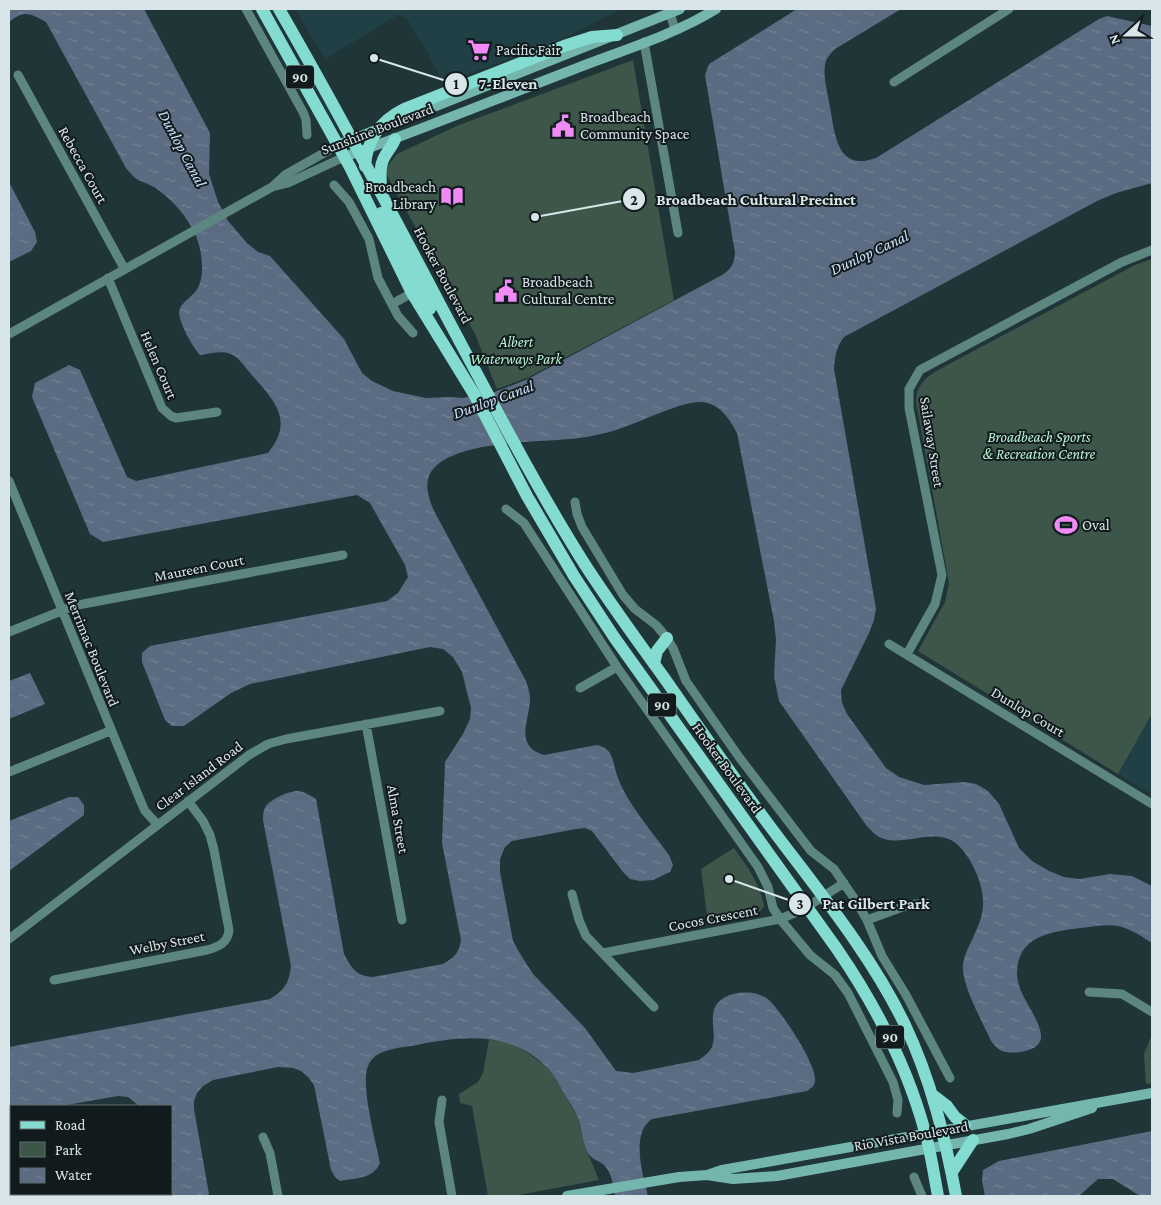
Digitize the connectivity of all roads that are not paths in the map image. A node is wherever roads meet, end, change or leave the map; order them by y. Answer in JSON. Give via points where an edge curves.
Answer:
{"nodes":[{"id":1,"x":246,"y":9,"type":"edge"},
{"id":2,"x":262,"y":9,"type":"edge"},
{"id":3,"x":279,"y":9,"type":"edge"},
{"id":4,"x":680,"y":9,"type":"edge"},
{"id":5,"x":716,"y":9,"type":"edge"},
{"id":6,"x":1007,"y":9,"type":"edge"},
{"id":7,"x":669,"y":11,"type":"edge"},
{"id":8,"x":675,"y":30,"type":"junction"},
{"id":9,"x":617,"y":35,"type":"junction"},
{"id":10,"x":644,"y":42,"type":"junction"},
{"id":11,"x":18,"y":74,"type":"dead end"},
{"id":12,"x":894,"y":82,"type":"dead end"},
{"id":13,"x":307,"y":135,"type":"dead end"},
{"id":14,"x":351,"y":138,"type":"junction"},
{"id":15,"x":395,"y":139,"type":"junction"},
{"id":16,"x":338,"y":145,"type":"junction"},
{"id":17,"x":358,"y":152,"type":"junction"},
{"id":18,"x":344,"y":156,"type":"junction"},
{"id":19,"x":334,"y":185,"type":"dead end"},
{"id":20,"x":272,"y":187,"type":"junction"},
{"id":21,"x":380,"y":191,"type":"junction"},
{"id":22,"x":678,"y":233,"type":"dead end"},
{"id":23,"x":1152,"y":250,"type":"edge"},
{"id":24,"x":124,"y":268,"type":"junction"},
{"id":25,"x":108,"y":278,"type":"junction"},
{"id":26,"x":412,"y":293,"type":"junction"},
{"id":27,"x":392,"y":304,"type":"junction"},
{"id":28,"x":435,"y":331,"type":"junction"},
{"id":29,"x":413,"y":333,"type":"dead end"},
{"id":30,"x":9,"y":334,"type":"edge"},
{"id":31,"x":479,"y":391,"type":"junction"},
{"id":32,"x":217,"y":412,"type":"dead end"},
{"id":33,"x":10,"y":487,"type":"edge"},
{"id":34,"x":576,"y":502,"type":"dead end"},
{"id":35,"x":506,"y":509,"type":"dead end"},
{"id":36,"x":343,"y":555,"type":"dead end"},
{"id":37,"x":62,"y":610,"type":"junction"},
{"id":38,"x":9,"y":632,"type":"edge"},
{"id":39,"x":667,"y":638,"type":"junction"},
{"id":40,"x":640,"y":644,"type":"junction"},
{"id":41,"x":889,"y":644,"type":"dead end"},
{"id":42,"x":907,"y":654,"type":"junction"},
{"id":43,"x":654,"y":664,"type":"junction"},
{"id":44,"x":617,"y":667,"type":"junction"},
{"id":45,"x":580,"y":688,"type":"dead end"},
{"id":46,"x":440,"y":711,"type":"dead end"},
{"id":47,"x":366,"y":724,"type":"junction"},
{"id":48,"x":110,"y":731,"type":"junction"},
{"id":49,"x":9,"y":772,"type":"edge"},
{"id":50,"x":188,"y":801,"type":"junction"},
{"id":51,"x":1152,"y":804,"type":"edge"},
{"id":52,"x":157,"y":824,"type":"junction"},
{"id":53,"x":844,"y":883,"type":"junction"},
{"id":54,"x":572,"y":894,"type":"dead end"},
{"id":55,"x":823,"y":896,"type":"junction"},
{"id":56,"x":926,"y":903,"type":"dead end"},
{"id":57,"x":807,"y":907,"type":"junction"},
{"id":58,"x":780,"y":919,"type":"junction"},
{"id":59,"x":402,"y":920,"type":"dead end"},
{"id":60,"x":867,"y":920,"type":"junction"},
{"id":61,"x":9,"y":939,"type":"edge"},
{"id":62,"x":602,"y":953,"type":"junction"},
{"id":63,"x":54,"y":980,"type":"dead end"},
{"id":64,"x":1090,"y":992,"type":"dead end"},
{"id":65,"x":654,"y":1007,"type":"dead end"},
{"id":66,"x":1152,"y":1012,"type":"edge"},
{"id":67,"x":950,"y":1078,"type":"dead end"},
{"id":68,"x":1152,"y":1092,"type":"edge"},
{"id":69,"x":934,"y":1096,"type":"junction"},
{"id":70,"x":1116,"y":1099,"type":"junction"},
{"id":71,"x":442,"y":1100,"type":"dead end"},
{"id":72,"x":897,"y":1113,"type":"dead end"},
{"id":73,"x":965,"y":1125,"type":"junction"},
{"id":74,"x":943,"y":1129,"type":"junction"},
{"id":75,"x":925,"y":1133,"type":"junction"},
{"id":76,"x":263,"y":1137,"type":"dead end"},
{"id":77,"x":972,"y":1140,"type":"junction"},
{"id":78,"x":946,"y":1146,"type":"junction"},
{"id":79,"x":929,"y":1149,"type":"junction"},
{"id":80,"x":952,"y":1172,"type":"junction"},
{"id":81,"x":707,"y":1174,"type":"junction"},
{"id":82,"x":914,"y":1177,"type":"dead end"},
{"id":83,"x":596,"y":1194,"type":"edge"},
{"id":84,"x":278,"y":1196,"type":"edge"},
{"id":85,"x":452,"y":1196,"type":"edge"},
{"id":86,"x":567,"y":1196,"type":"edge"},
{"id":87,"x":922,"y":1196,"type":"edge"},
{"id":88,"x":938,"y":1196,"type":"edge"},
{"id":89,"x":956,"y":1196,"type":"edge"}],
"edges":[{"from":1,"to":13,"type":"street","via":[[303,112]]},
{"from":2,"to":16,"type":"main road","name":"Hooker Boulevard","number":"90"},
{"from":3,"to":14,"type":"main road","name":"Hooker Boulevard","number":"90"},
{"from":4,"to":7,"type":"street","name":"Sunshine Boulevard"},
{"from":5,"to":8,"type":"street","name":"Sunshine Boulevard"},
{"from":6,"to":12,"type":"street"},
{"from":7,"to":8,"type":"street"},
{"from":7,"to":9,"type":"street","name":"Sunshine Boulevard"},
{"from":8,"to":10,"type":"street","name":"Sunshine Boulevard"},
{"from":9,"to":14,"type":"street","name":"Sunshine Boulevard"},
{"from":9,"to":28,"type":"main road","via":[[586,38],[517,64],[404,109],[378,130],[367,152],[366,177],[370,191],[430,307]]},
{"from":10,"to":15,"type":"street","name":"Sunshine Boulevard"},
{"from":10,"to":22,"type":"street"},
{"from":11,"to":24,"type":"street","name":"Rebecca Court"},
{"from":14,"to":16,"type":"street","name":"Sunshine Boulevard"},
{"from":14,"to":17,"type":"main road","name":"Hooker Boulevard","number":"90"},
{"from":15,"to":17,"type":"street","name":"Sunshine Boulevard"},
{"from":15,"to":21,"type":"main road","via":[[381,164]]},
{"from":16,"to":18,"type":"main road","name":"Hooker Boulevard","number":"90"},
{"from":16,"to":20,"type":"street","name":"Sunshine Boulevard","via":[[284,175]]},
{"from":17,"to":18,"type":"street","name":"Sunshine Boulevard"},
{"from":17,"to":21,"type":"main road","name":"Hooker Boulevard","number":"90"},
{"from":18,"to":20,"type":"street","name":"Sunshine Boulevard","via":[[288,183]]},
{"from":18,"to":26,"type":"main road","name":"Hooker Boulevard","number":"90"},
{"from":19,"to":27,"type":"street","via":[[350,202],[366,233],[378,278]]},
{"from":20,"to":24,"type":"street","name":"Sunshine Boulevard"},
{"from":21,"to":31,"type":"main road","name":"Hooker Boulevard","number":"90"},
{"from":23,"to":42,"type":"street","name":"Sailaway Street","via":[[1122,262],[920,370],[909,389],[909,408],[942,575],[935,604]]},
{"from":24,"to":25,"type":"street","name":"Sunshine Boulevard"},
{"from":25,"to":30,"type":"street","name":"Sunshine Boulevard"},
{"from":25,"to":32,"type":"street","name":"Helen Court","via":[[162,408],[176,418]]},
{"from":26,"to":27,"type":"street"},
{"from":26,"to":28,"type":"main road","name":"Hooker Boulevard","number":"90"},
{"from":27,"to":29,"type":"street"},
{"from":28,"to":31,"type":"main road","name":"Hooker Boulevard","number":"90"},
{"from":31,"to":40,"type":"main road","name":"Hooker Boulevard","number":"90","via":[[584,562]]},
{"from":31,"to":57,"type":"main road","name":"Hooker Boulevard","number":"90","via":[[541,521],[588,598]]},
{"from":33,"to":37,"type":"street","name":"Merrimac Boulevard"},
{"from":34,"to":39,"type":"street","name":"Hooker Boulevard","via":[[582,527],[623,595]]},
{"from":35,"to":44,"type":"street","name":"Hooker Boulevard","via":[[524,523]]},
{"from":36,"to":37,"type":"street","name":"Maureen Court"},
{"from":37,"to":38,"type":"street","name":"Maureen Court"},
{"from":37,"to":48,"type":"street","name":"Merrimac Boulevard"},
{"from":39,"to":40,"type":"main road"},
{"from":39,"to":43,"type":"main road","via":[[657,652]]},
{"from":39,"to":53,"type":"street","name":"Hooker Boulevard","via":[[686,681],[739,757],[811,850],[834,869]]},
{"from":40,"to":43,"type":"main road","name":"Hooker Boulevard","number":"90"},
{"from":41,"to":42,"type":"street","name":"Dunlop Court"},
{"from":42,"to":51,"type":"street","name":"Dunlop Court"},
{"from":43,"to":55,"type":"main road","name":"Hooker Boulevard","number":"90"},
{"from":44,"to":45,"type":"street"},
{"from":44,"to":58,"type":"street","name":"Hooker Boulevard","via":[[758,867]]},
{"from":46,"to":47,"type":"street","name":"Clear Island Road"},
{"from":47,"to":50,"type":"street","name":"Clear Island Road","via":[[268,744]]},
{"from":47,"to":59,"type":"street","name":"Alma Street"},
{"from":48,"to":49,"type":"street"},
{"from":48,"to":52,"type":"street","name":"Merrimac Boulevard","via":[[140,802]]},
{"from":50,"to":52,"type":"street","name":"Clear Island Road"},
{"from":50,"to":63,"type":"street","name":"Welby Street","via":[[207,829],[214,850],[229,930],[227,938],[221,945],[207,950]]},
{"from":52,"to":61,"type":"street","name":"Clear Island Road"},
{"from":53,"to":55,"type":"street"},
{"from":53,"to":60,"type":"street","name":"Hooker Boulevard"},
{"from":54,"to":62,"type":"street","via":[[586,936]]},
{"from":55,"to":57,"type":"street","name":"Cocos Crescent"},
{"from":55,"to":69,"type":"main road","name":"Hooker Boulevard","number":"90","via":[[893,1001]]},
{"from":56,"to":60,"type":"street","via":[[908,905]]},
{"from":57,"to":58,"type":"street","name":"Cocos Crescent"},
{"from":57,"to":75,"type":"main road","name":"Hooker Boulevard","number":"90","via":[[879,1014],[904,1071]]},
{"from":58,"to":62,"type":"street","name":"Cocos Crescent"},
{"from":58,"to":72,"type":"street","name":"Hooker Boulevard","via":[[810,955],[835,975],[848,993],[893,1082],[898,1100]]},
{"from":60,"to":67,"type":"street","name":"Hooker Boulevard","via":[[880,951]]},
{"from":62,"to":65,"type":"street"},
{"from":64,"to":66,"type":"street","via":[[1122,994]]},
{"from":68,"to":70,"type":"street","name":"Rio Vista Boulevard"},
{"from":69,"to":73,"type":"main road"},
{"from":69,"to":74,"type":"main road","name":"Hooker Boulevard","number":"90"},
{"from":70,"to":73,"type":"street","name":"Rio Vista Boulevard"},
{"from":70,"to":77,"type":"street","name":"Rio Vista Boulevard","via":[[1029,1129]]},
{"from":71,"to":85,"type":"street","via":[[438,1122]]},
{"from":73,"to":74,"type":"street","name":"Rio Vista Boulevard"},
{"from":74,"to":75,"type":"street","name":"Rio Vista Boulevard"},
{"from":74,"to":78,"type":"main road","name":"Hooker Boulevard","number":"90"},
{"from":75,"to":79,"type":"main road","name":"Hooker Boulevard","number":"90"},
{"from":75,"to":81,"type":"street","name":"Rio Vista Boulevard"},
{"from":76,"to":84,"type":"street","via":[[270,1153]]},
{"from":77,"to":78,"type":"street","name":"Rio Vista Boulevard"},
{"from":77,"to":80,"type":"main road"},
{"from":78,"to":79,"type":"street","name":"Rio Vista Boulevard"},
{"from":78,"to":80,"type":"main road","name":"Hooker Boulevard","number":"90"},
{"from":79,"to":81,"type":"street","name":"Rio Vista Boulevard","via":[[761,1178],[733,1179]]},
{"from":79,"to":88,"type":"main road","name":"Hooker Boulevard","number":"90"},
{"from":80,"to":89,"type":"main road","name":"Hooker Boulevard","number":"90"},
{"from":81,"to":83,"type":"street","name":"Rio Vista Boulevard","via":[[613,1188]]},
{"from":82,"to":87,"type":"street"},
{"from":83,"to":86,"type":"street","name":"Rio Vista Boulevard"}]}
